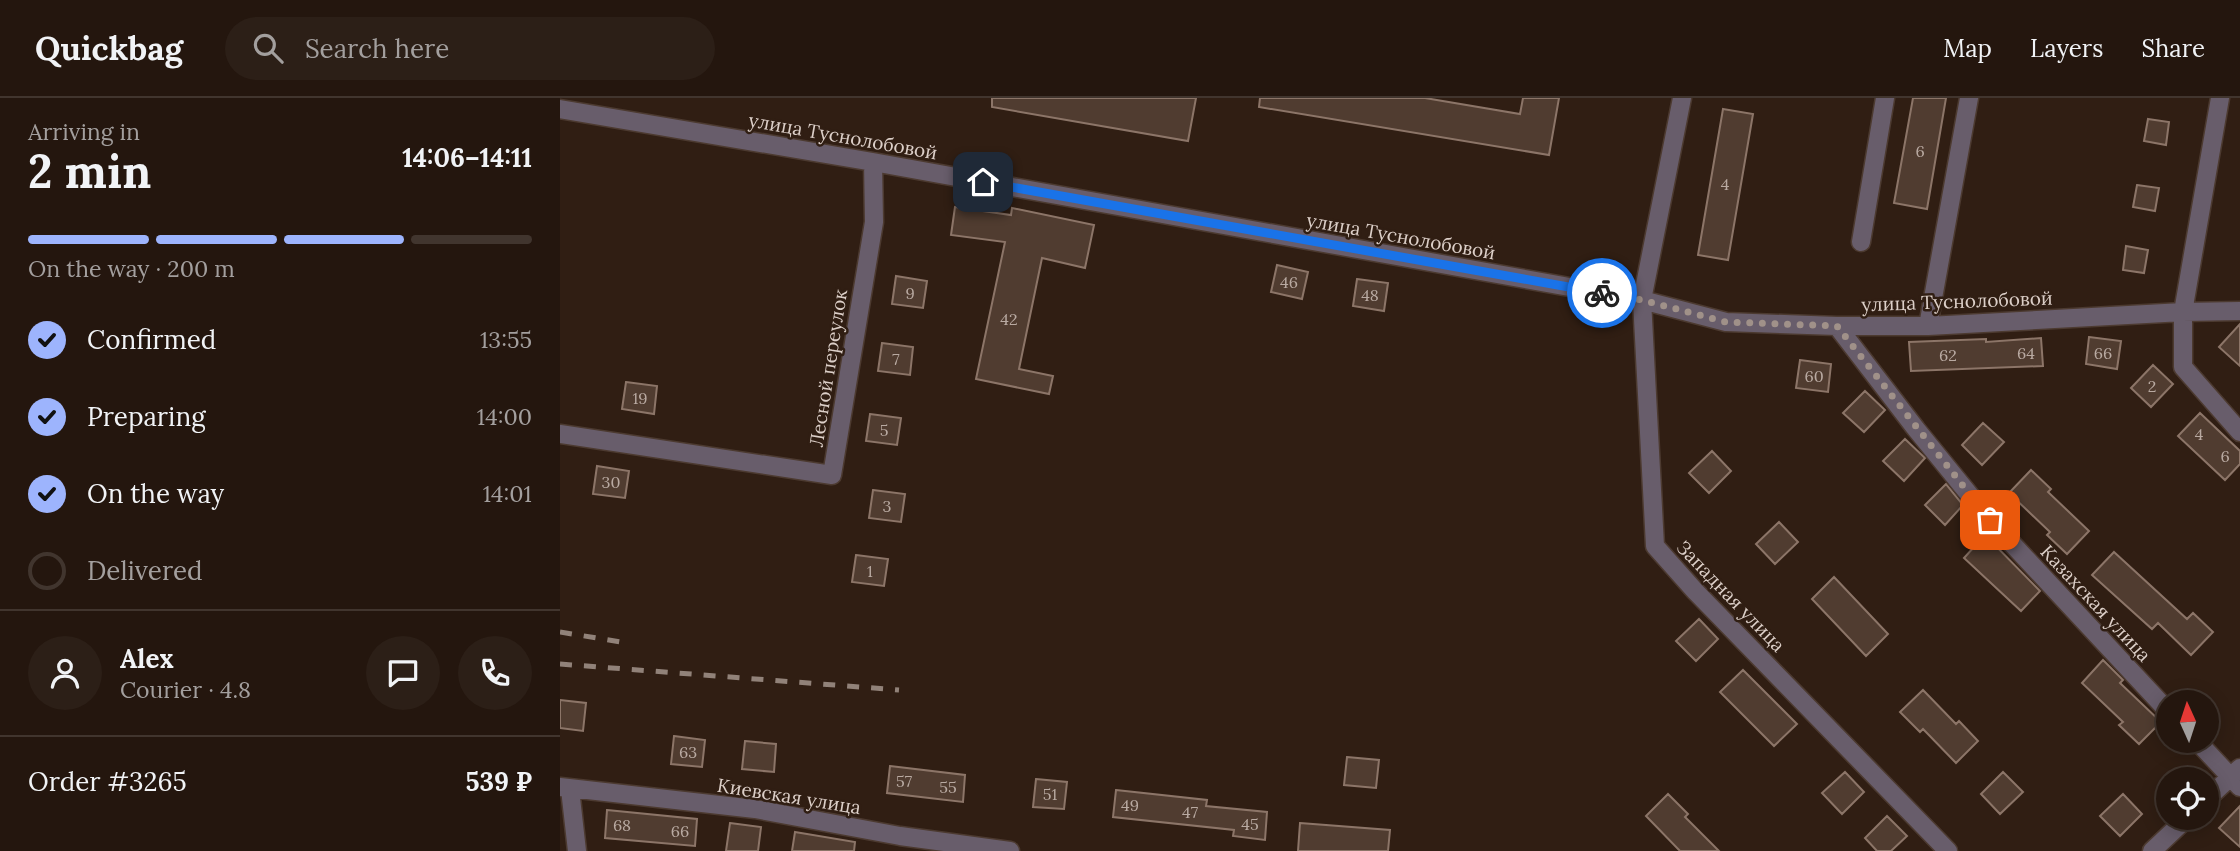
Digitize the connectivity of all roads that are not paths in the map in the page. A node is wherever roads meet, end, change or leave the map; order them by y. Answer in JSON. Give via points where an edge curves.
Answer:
{"nodes":[{"id":1,"x":1682,"y":98,"type":"edge"},
{"id":2,"x":1885,"y":98,"type":"edge"},
{"id":3,"x":1969,"y":98,"type":"edge"},
{"id":4,"x":2220,"y":98,"type":"edge"},
{"id":5,"x":560,"y":109,"type":"edge"},
{"id":6,"x":873,"y":162,"type":"junction"},
{"id":7,"x":1861,"y":242,"type":"dead end"},
{"id":8,"x":1642,"y":300,"type":"junction"},
{"id":9,"x":2240,"y":311,"type":"edge"},
{"id":10,"x":2183,"y":312,"type":"junction"},
{"id":11,"x":1837,"y":326,"type":"junction"},
{"id":12,"x":1928,"y":326,"type":"junction"},
{"id":13,"x":2240,"y":432,"type":"edge"},
{"id":14,"x":560,"y":434,"type":"edge"},
{"id":15,"x":2156,"y":698,"type":"edge"},
{"id":16,"x":2210,"y":753,"type":"edge"},
{"id":17,"x":2237,"y":777,"type":"edge"},
{"id":18,"x":565,"y":788,"type":"edge"},
{"id":19,"x":2219,"y":790,"type":"edge"},
{"id":20,"x":2174,"y":830,"type":"edge"},
{"id":21,"x":901,"y":843,"type":"edge"},
{"id":22,"x":577,"y":851,"type":"edge"},
{"id":23,"x":1010,"y":851,"type":"edge"},
{"id":24,"x":1948,"y":851,"type":"edge"},
{"id":25,"x":2152,"y":851,"type":"edge"}],
"edges":[{"from":1,"to":8,"type":"street","name":"Западная улица"},
{"from":2,"to":7,"type":"street"},
{"from":3,"to":12,"type":"street"},
{"from":4,"to":10,"type":"street"},
{"from":5,"to":6,"type":"street","name":"улица Туснолобовой"},
{"from":6,"to":8,"type":"street","name":"улица Туснолобовой"},
{"from":6,"to":14,"type":"street","name":"Лесной переулок","via":[[874,222],[832,475]]},
{"from":8,"to":11,"type":"street","name":"улица Туснолобовой","via":[[1726,322]]},
{"from":8,"to":24,"type":"street","name":"Западная улица","via":[[1655,546]]},
{"from":9,"to":10,"type":"street","name":"улица Туснолобовой"},
{"from":10,"to":12,"type":"street","name":"улица Туснолобовой"},
{"from":10,"to":13,"type":"street","via":[[2183,367]]},
{"from":11,"to":12,"type":"street","name":"улица Туснолобовой"},
{"from":11,"to":15,"type":"street","name":"Казахская улица","via":[[1990,520]]},
{"from":16,"to":17,"type":"street"},
{"from":17,"to":19,"type":"street"},
{"from":18,"to":21,"type":"street","name":"Киевская улица","via":[[755,809]]},
{"from":18,"to":22,"type":"street"},
{"from":20,"to":25,"type":"street"},
{"from":21,"to":23,"type":"street","name":"Киевская улица"}]}
